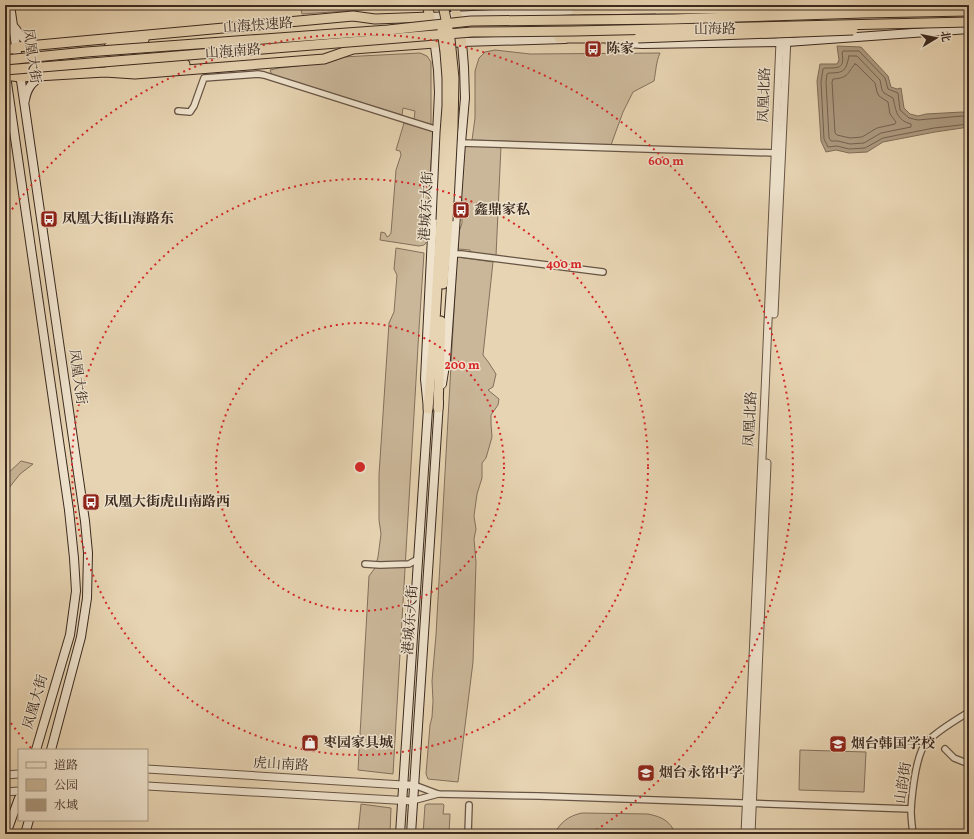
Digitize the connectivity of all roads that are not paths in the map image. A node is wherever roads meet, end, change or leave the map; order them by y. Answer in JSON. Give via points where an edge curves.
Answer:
{"nodes":[{"id":1,"x":10,"y":5,"type":"edge"},
{"id":2,"x":427,"y":5,"type":"edge"},
{"id":3,"x":436,"y":5,"type":"edge"},
{"id":4,"x":443,"y":5,"type":"edge"},
{"id":5,"x":454,"y":5,"type":"edge"},
{"id":6,"x":627,"y":5,"type":"edge"},
{"id":7,"x":784,"y":5,"type":"edge"},
{"id":8,"x":576,"y":10,"type":"junction"},
{"id":9,"x":969,"y":10,"type":"edge"},
{"id":10,"x":457,"y":15,"type":"junction"},
{"id":11,"x":430,"y":17,"type":"junction"},
{"id":12,"x":375,"y":19,"type":"junction"},
{"id":13,"x":969,"y":22,"type":"edge"},
{"id":14,"x":917,"y":23,"type":"junction"},
{"id":15,"x":14,"y":25,"type":"junction"},
{"id":16,"x":969,"y":29,"type":"edge"},
{"id":17,"x":559,"y":38,"type":"junction"},
{"id":18,"x":462,"y":42,"type":"junction"},
{"id":19,"x":784,"y":42,"type":"junction"},
{"id":20,"x":435,"y":43,"type":"junction"},
{"id":21,"x":38,"y":45,"type":"junction"},
{"id":22,"x":17,"y":47,"type":"junction"},
{"id":23,"x":352,"y":49,"type":"junction"},
{"id":24,"x":5,"y":51,"type":"edge"},
{"id":25,"x":86,"y":52,"type":"junction"},
{"id":26,"x":5,"y":60,"type":"edge"},
{"id":27,"x":60,"y":66,"type":"junction"},
{"id":28,"x":5,"y":72,"type":"edge"},
{"id":29,"x":42,"y":76,"type":"junction"},
{"id":30,"x":20,"y":77,"type":"junction"},
{"id":31,"x":5,"y":92,"type":"edge"},
{"id":32,"x":10,"y":102,"type":"junction"},
{"id":33,"x":24,"y":105,"type":"junction"},
{"id":34,"x":178,"y":111,"type":"dead end"},
{"id":35,"x":438,"y":130,"type":"junction"},
{"id":36,"x":460,"y":143,"type":"junction"},
{"id":37,"x":776,"y":153,"type":"junction"},
{"id":38,"x":444,"y":221,"type":"junction"},
{"id":39,"x":454,"y":254,"type":"junction"},
{"id":40,"x":603,"y":272,"type":"dead end"},
{"id":41,"x":438,"y":408,"type":"junction"},
{"id":42,"x":428,"y":409,"type":"junction"},
{"id":43,"x":418,"y":559,"type":"junction"},
{"id":44,"x":365,"y":564,"type":"dead end"},
{"id":45,"x":969,"y":712,"type":"edge"},
{"id":46,"x":36,"y":749,"type":"edge"},
{"id":47,"x":51,"y":749,"type":"edge"},
{"id":48,"x":945,"y":749,"type":"dead end"},
{"id":49,"x":969,"y":764,"type":"edge"},
{"id":50,"x":148,"y":769,"type":"edge"},
{"id":51,"x":18,"y":774,"type":"edge"},
{"id":52,"x":5,"y":775,"type":"edge"},
{"id":53,"x":403,"y":785,"type":"junction"},
{"id":54,"x":414,"y":785,"type":"junction"},
{"id":55,"x":148,"y":786,"type":"edge"},
{"id":56,"x":18,"y":791,"type":"edge"},
{"id":57,"x":5,"y":792,"type":"edge"},
{"id":58,"x":438,"y":794,"type":"junction"},
{"id":59,"x":18,"y":800,"type":"edge"},
{"id":60,"x":402,"y":801,"type":"junction"},
{"id":61,"x":412,"y":801,"type":"junction"},
{"id":62,"x":749,"y":804,"type":"junction"},
{"id":63,"x":469,"y":806,"type":"dead end"},
{"id":64,"x":912,"y":809,"type":"junction"},
{"id":65,"x":29,"y":821,"type":"edge"},
{"id":66,"x":6,"y":834,"type":"edge"},
{"id":67,"x":25,"y":834,"type":"edge"},
{"id":68,"x":400,"y":834,"type":"edge"},
{"id":69,"x":411,"y":834,"type":"edge"},
{"id":70,"x":468,"y":834,"type":"edge"},
{"id":71,"x":745,"y":834,"type":"edge"},
{"id":72,"x":751,"y":834,"type":"edge"},
{"id":73,"x":913,"y":834,"type":"edge"}],
"edges":[{"from":1,"to":15,"type":"main road","name":"凤凰大街"},
{"from":2,"to":11,"type":"highway","name":"港城东大街"},
{"from":3,"to":38,"type":"highway","name":"港城东大街","bridge":true,"via":[[444,38],[447,78]]},
{"from":4,"to":38,"type":"highway","name":"港城东大街","bridge":true,"via":[[454,78],[453,126]]},
{"from":5,"to":10,"type":"highway","name":"港城东大街"},
{"from":6,"to":8,"type":"main road"},
{"from":7,"to":19,"type":"street","name":"凤凰北路"},
{"from":8,"to":9,"type":"highway","bridge":true,"via":[[893,7]]},
{"from":8,"to":10,"type":"main road"},
{"from":9,"to":25,"type":"highway","name":"山海快速路","bridge":true,"via":[[673,19],[471,21],[388,30]]},
{"from":10,"to":11,"type":"main road"},
{"from":10,"to":18,"type":"highway","name":"港城东大街"},
{"from":11,"to":12,"type":"highway","name":"山海南路"},
{"from":11,"to":20,"type":"main road","name":"港城东大街"},
{"from":12,"to":21,"type":"highway","name":"山海南路","via":[[353,16]]},
{"from":12,"to":25,"type":"highway","bridge":true,"via":[[155,37]]},
{"from":13,"to":14,"type":"highway","name":"山海快速路","bridge":true},
{"from":14,"to":17,"type":"highway","bridge":true,"via":[[854,30],[638,38]]},
{"from":14,"to":27,"type":"highway","name":"山海快速路","bridge":true,"via":[[472,32]]},
{"from":15,"to":21,"type":"main road","via":[[23,39]]},
{"from":15,"to":22,"type":"main road","name":"凤凰大街"},
{"from":16,"to":19,"type":"main road","name":"山海路"},
{"from":17,"to":18,"type":"main road","name":"山海路"},
{"from":17,"to":19,"type":"main road","name":"山海路","via":[[642,44]]},
{"from":18,"to":20,"type":"highway","name":"山海南路"},
{"from":18,"to":36,"type":"main road","name":"港城东大街","via":[[465,98]]},
{"from":19,"to":37,"type":"street","name":"凤凰北路"},
{"from":19,"to":62,"type":"street","name":"凤凰北路","via":[[772,350]]},
{"from":20,"to":23,"type":"highway","name":"山海南路"},
{"from":20,"to":35,"type":"main road","name":"港城东大街","via":[[439,93]]},
{"from":21,"to":22,"type":"highway","name":"山海南路"},
{"from":22,"to":24,"type":"highway","name":"山海南路"},
{"from":22,"to":30,"type":"main road","name":"凤凰大街"},
{"from":23,"to":27,"type":"highway","bridge":true,"via":[[320,54],[136,67]]},
{"from":23,"to":29,"type":"highway","name":"山海南路","via":[[324,59],[134,74],[105,72]]},
{"from":25,"to":26,"type":"highway","name":"山海快速路","bridge":true},
{"from":27,"to":28,"type":"highway","name":"山海快速路","bridge":true},
{"from":28,"to":30,"type":"highway","name":"山海南路"},
{"from":28,"to":32,"type":"main road","name":"凤凰大街"},
{"from":29,"to":30,"type":"highway","name":"山海南路"},
{"from":29,"to":33,"type":"main road","via":[[30,86]]},
{"from":30,"to":33,"type":"main road","name":"凤凰大街"},
{"from":31,"to":32,"type":"main road"},
{"from":32,"to":46,"type":"main road","name":"凤凰大街","via":[[69,510],[76,591],[70,635]]},
{"from":33,"to":47,"type":"main road","name":"凤凰大街","via":[[88,553],[87,598],[81,637]]},
{"from":34,"to":35,"type":"street","via":[[190,112],[204,78],[258,74]]},
{"from":35,"to":42,"type":"main road","name":"港城东大街","via":[[425,379]]},
{"from":36,"to":37,"type":"street"},
{"from":36,"to":39,"type":"main road","name":"港城东大街"},
{"from":37,"to":62,"type":"street","name":"凤凰北路"},
{"from":38,"to":41,"type":"highway","name":"港城东大街"},
{"from":38,"to":42,"type":"highway","name":"港城东大街"},
{"from":39,"to":40,"type":"street"},
{"from":39,"to":41,"type":"main road","name":"港城东大街","via":[[446,359]]},
{"from":41,"to":54,"type":"main road","name":"港城东大街"},
{"from":42,"to":43,"type":"main road","name":"港城东大街"},
{"from":43,"to":44,"type":"street","via":[[409,564]]},
{"from":43,"to":53,"type":"main road","name":"港城东大街"},
{"from":45,"to":64,"type":"street","name":"山韵街","via":[[926,742],[921,749]]},
{"from":48,"to":49,"type":"street","via":[[954,758]]},
{"from":50,"to":53,"type":"street","name":"虎山南路"},
{"from":51,"to":52,"type":"street"},
{"from":53,"to":54,"type":"street","name":"虎山南路"},
{"from":53,"to":60,"type":"main road","name":"港城东大街"},
{"from":54,"to":58,"type":"street"},
{"from":54,"to":61,"type":"main road","name":"港城东大街"},
{"from":55,"to":60,"type":"street","name":"虎山南路"},
{"from":56,"to":57,"type":"street"},
{"from":58,"to":61,"type":"street"},
{"from":58,"to":62,"type":"street"},
{"from":59,"to":66,"type":"main road"},
{"from":60,"to":61,"type":"street","name":"虎山南路"},
{"from":60,"to":68,"type":"main road","name":"港城东大街"},
{"from":61,"to":69,"type":"main road","name":"港城东大街"},
{"from":62,"to":64,"type":"street"},
{"from":62,"to":71,"type":"street","name":"凤凰北路"},
{"from":62,"to":72,"type":"street","name":"凤凰北路"},
{"from":63,"to":70,"type":"street"},
{"from":64,"to":73,"type":"street","name":"山韵街"},
{"from":65,"to":67,"type":"main road"}]}
